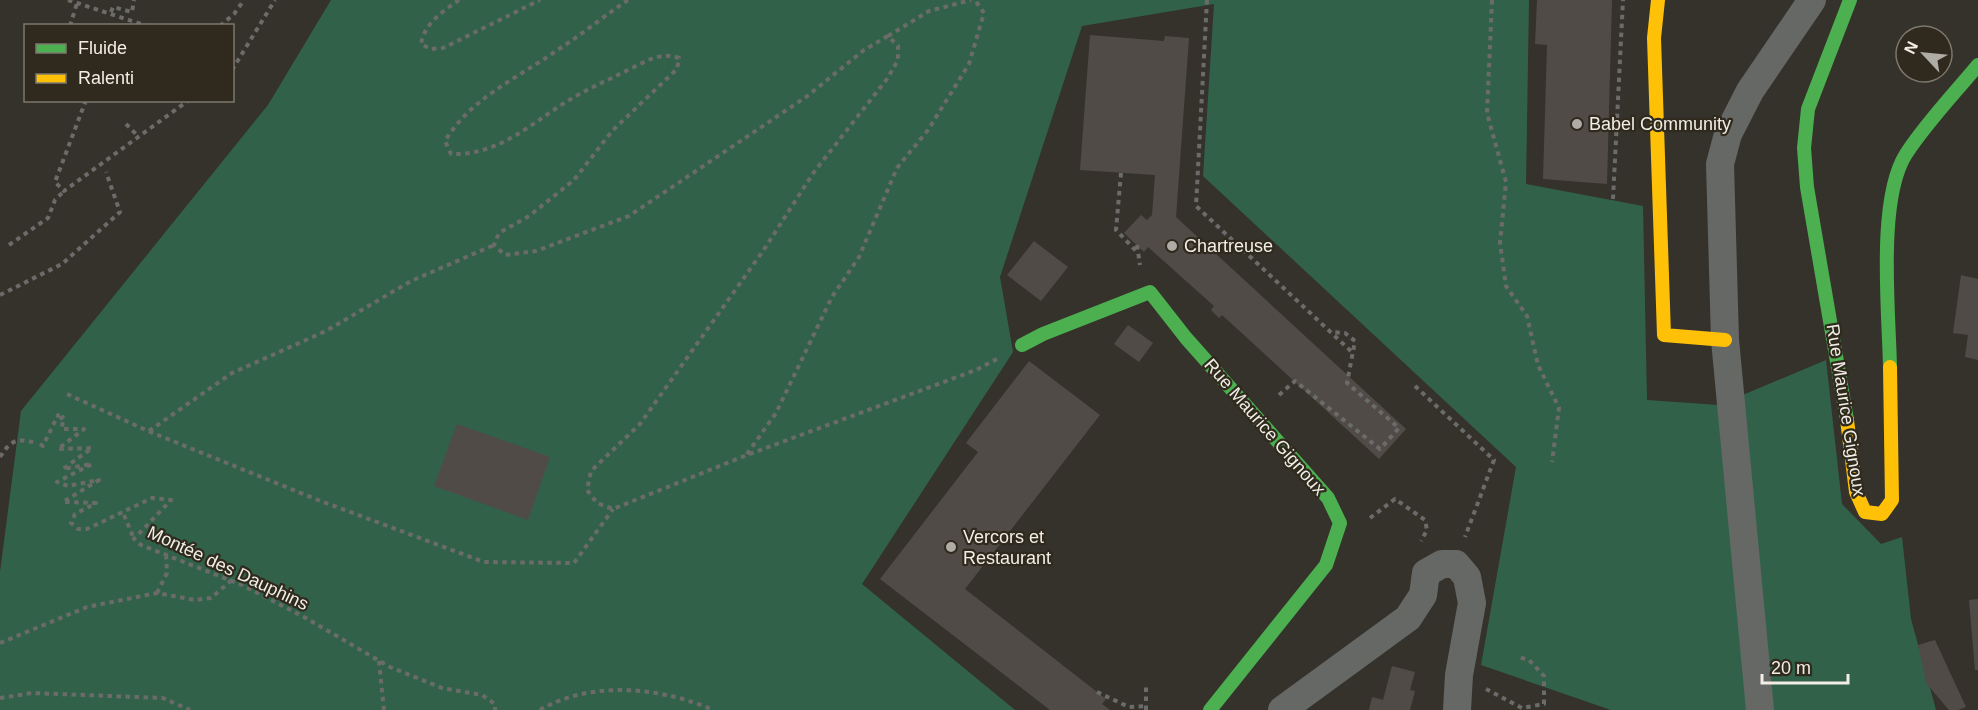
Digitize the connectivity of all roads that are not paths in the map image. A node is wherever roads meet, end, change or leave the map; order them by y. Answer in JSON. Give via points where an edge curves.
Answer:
{"nodes":[{"id":1,"x":1658,"y":0,"type":"edge"},
{"id":2,"x":1812,"y":0,"type":"edge"},
{"id":3,"x":1851,"y":0,"type":"edge"},
{"id":4,"x":1978,"y":65,"type":"edge"},
{"id":5,"x":1725,"y":340,"type":"junction"},
{"id":6,"x":1022,"y":345,"type":"road end"},
{"id":7,"x":1210,"y":710,"type":"edge"},
{"id":8,"x":1282,"y":710,"type":"edge"},
{"id":9,"x":1457,"y":710,"type":"edge"},
{"id":10,"x":1760,"y":710,"type":"edge"}],
"edges":[{"from":1,"to":5,"type":"street","via":[[1654,38],[1664,335]]},
{"from":2,"to":5,"type":"street","via":[[1750,92],[1728,134],[1720,164]]},
{"from":3,"to":4,"type":"street","name":"Rue Maurice Gignoux","via":[[1808,109],[1804,148],[1807,187],[1843,382],[1856,492],[1865,512],[1882,514],[1892,500],[1888,258],[1892,189],[1905,155]]},
{"from":5,"to":10,"type":"street"},
{"from":6,"to":7,"type":"street","name":"Rue Maurice Gignoux","via":[[1150,292],[1186,339],[1328,498],[1340,523],[1326,565]]},
{"from":8,"to":9,"type":"street","via":[[1408,618],[1424,595],[1426,573],[1442,564],[1455,564],[1467,577],[1472,603]]}]}
